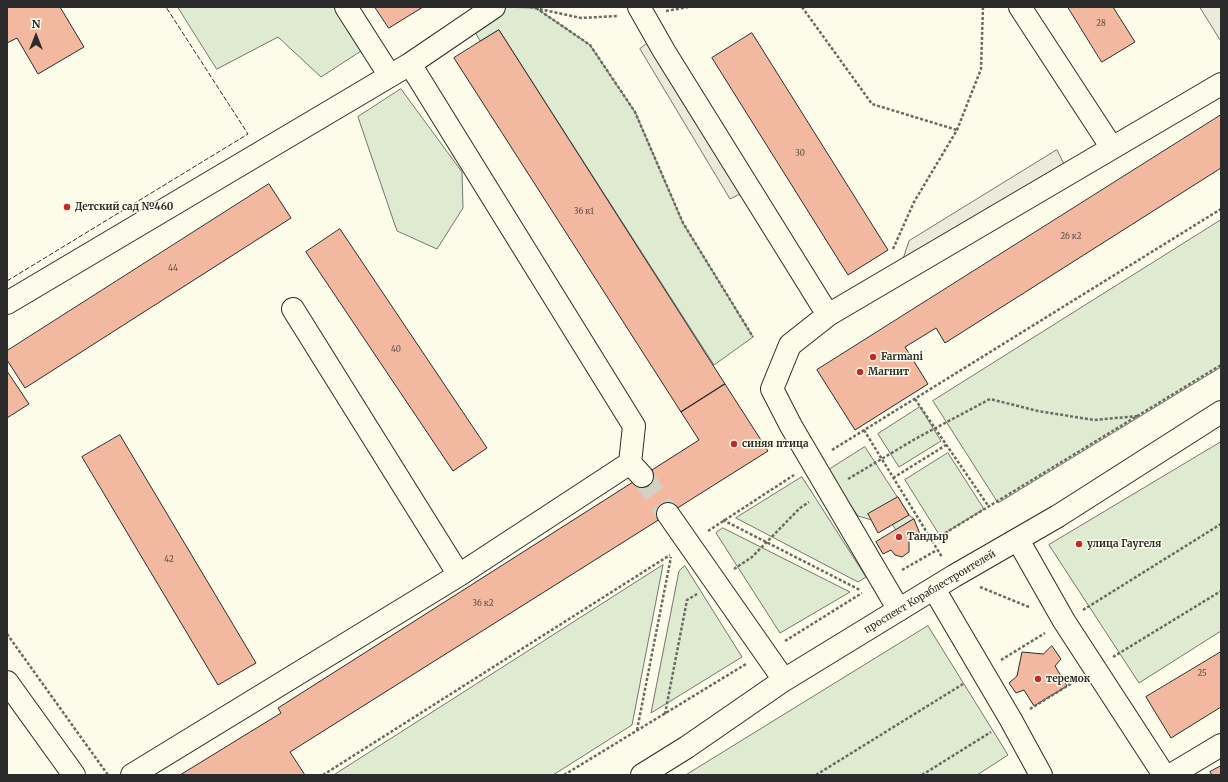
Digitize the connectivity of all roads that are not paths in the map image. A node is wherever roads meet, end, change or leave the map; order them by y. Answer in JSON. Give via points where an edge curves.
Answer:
{"nodes":[{"id":1,"x":346,"y":7,"type":"edge"},
{"id":2,"x":494,"y":7,"type":"edge"},
{"id":3,"x":1020,"y":7,"type":"edge"},
{"id":4,"x":641,"y":11,"type":"edge"},
{"id":5,"x":410,"y":64,"type":"junction"},
{"id":6,"x":390,"y":76,"type":"junction"},
{"id":7,"x":1221,"y":84,"type":"edge"},
{"id":8,"x":1112,"y":148,"type":"junction"},
{"id":9,"x":7,"y":304,"type":"edge"},
{"id":10,"x":293,"y":309,"type":"dead end"},
{"id":11,"x":828,"y":315,"type":"junction"},
{"id":12,"x":1221,"y":412,"type":"edge"},
{"id":13,"x":668,"y":514,"type":"tunnel mouth"},
{"id":14,"x":1018,"y":540,"type":"junction"},
{"id":15,"x":459,"y":575,"type":"junction"},
{"id":16,"x":934,"y":589,"type":"junction"},
{"id":17,"x":899,"y":610,"type":"junction"},
{"id":18,"x":784,"y":680,"type":"junction"},
{"id":19,"x":7,"y":682,"type":"edge"},
{"id":20,"x":1221,"y":745,"type":"edge"},
{"id":21,"x":74,"y":775,"type":"edge"},
{"id":22,"x":132,"y":775,"type":"edge"},
{"id":23,"x":642,"y":775,"type":"edge"},
{"id":24,"x":1041,"y":775,"type":"edge"},
{"id":25,"x":1164,"y":775,"type":"edge"},
{"id":26,"x":1171,"y":775,"type":"edge"}],
"edges":[{"from":1,"to":6,"type":"street"},
{"from":2,"to":5,"type":"street"},
{"from":3,"to":8,"type":"street"},
{"from":4,"to":11,"type":"street"},
{"from":5,"to":6,"type":"street"},
{"from":5,"to":15,"type":"street","via":[[634,426],[636,470]]},
{"from":6,"to":9,"type":"street"},
{"from":7,"to":8,"type":"street"},
{"from":8,"to":11,"type":"street"},
{"from":10,"to":15,"type":"street"},
{"from":11,"to":17,"type":"street","via":[[790,344],[772,389]]},
{"from":12,"to":14,"type":"street","name":"проспект Кораблестроителей"},
{"from":13,"to":18,"type":"street"},
{"from":14,"to":16,"type":"street","name":"проспект Кораблестроителей"},
{"from":14,"to":25,"type":"street","via":[[1064,621]]},
{"from":15,"to":22,"type":"street"},
{"from":16,"to":17,"type":"street","name":"проспект Кораблестроителей"},
{"from":16,"to":24,"type":"street"},
{"from":17,"to":18,"type":"street","name":"проспект Кораблестроителей"},
{"from":18,"to":23,"type":"street","name":"проспект Кораблестроителей"},
{"from":19,"to":21,"type":"street"},
{"from":20,"to":26,"type":"street"}]}
